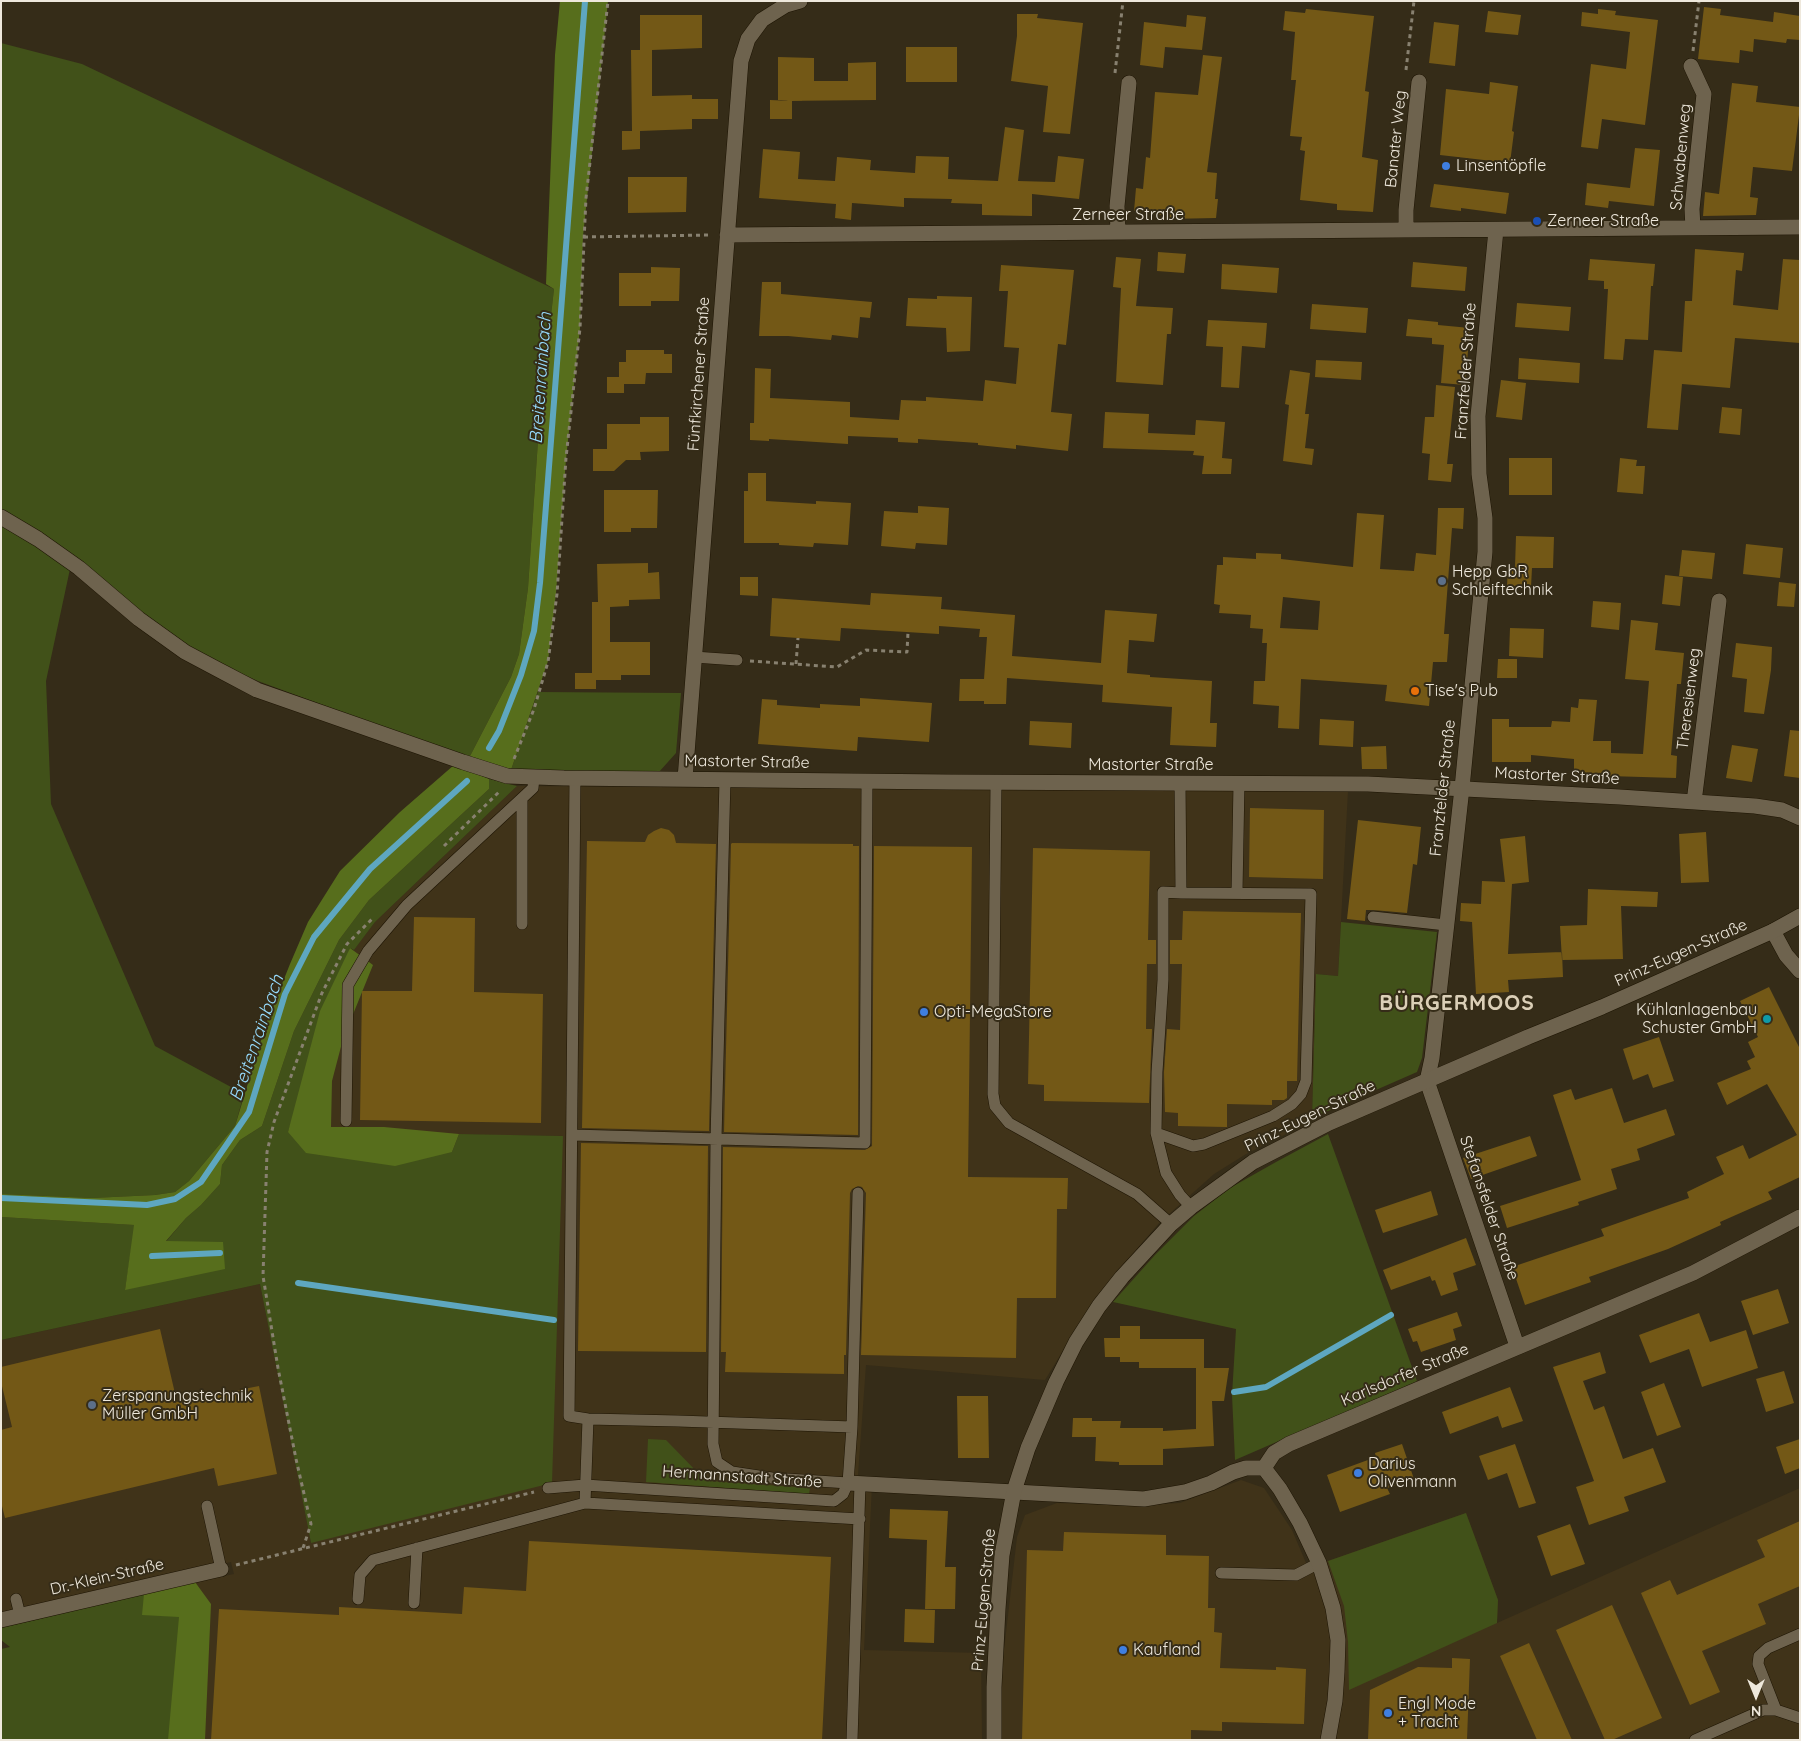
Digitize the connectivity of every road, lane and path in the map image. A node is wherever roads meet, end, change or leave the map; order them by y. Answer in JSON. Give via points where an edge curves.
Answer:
{"nodes":[{"id":1,"x":608,"y":1,"type":"edge"},
{"id":2,"x":800,"y":1,"type":"edge"},
{"id":3,"x":1123,"y":1,"type":"edge"},
{"id":4,"x":1414,"y":1,"type":"edge"},
{"id":5,"x":1699,"y":1,"type":"edge"},
{"id":6,"x":1691,"y":66,"type":"joint"},
{"id":7,"x":1419,"y":82,"type":"joint"},
{"id":8,"x":1129,"y":83,"type":"joint"},
{"id":9,"x":1800,"y":227,"type":"edge"},
{"id":10,"x":1693,"y":228,"type":"junction"},
{"id":11,"x":1406,"y":230,"type":"junction"},
{"id":12,"x":1496,"y":230,"type":"junction"},
{"id":13,"x":1118,"y":232,"type":"junction"},
{"id":14,"x":727,"y":235,"type":"junction"},
{"id":15,"x":584,"y":237,"type":"junction"},
{"id":16,"x":1,"y":517,"type":"edge"},
{"id":17,"x":1719,"y":601,"type":"dead end"},
{"id":18,"x":908,"y":632,"type":"dead end"},
{"id":19,"x":798,"y":638,"type":"dead end"},
{"id":20,"x":694,"y":657,"type":"junction"},
{"id":21,"x":737,"y":660,"type":"joint"},
{"id":22,"x":796,"y":664,"type":"junction"},
{"id":23,"x":501,"y":774,"type":"junction"},
{"id":24,"x":534,"y":777,"type":"junction"},
{"id":25,"x":575,"y":778,"type":"junction"},
{"id":26,"x":685,"y":779,"type":"junction"},
{"id":27,"x":725,"y":779,"type":"junction"},
{"id":28,"x":867,"y":781,"type":"junction"},
{"id":29,"x":996,"y":782,"type":"junction"},
{"id":30,"x":1180,"y":783,"type":"junction"},
{"id":31,"x":1239,"y":783,"type":"junction"},
{"id":32,"x":1462,"y":788,"type":"junction"},
{"id":33,"x":522,"y":799,"type":"junction"},
{"id":34,"x":1694,"y":802,"type":"junction"},
{"id":35,"x":1800,"y":818,"type":"edge"},
{"id":36,"x":1237,"y":892,"type":"junction"},
{"id":37,"x":1181,"y":893,"type":"junction"},
{"id":38,"x":1800,"y":916,"type":"edge"},
{"id":39,"x":1373,"y":917,"type":"dead end"},
{"id":40,"x":522,"y":924,"type":"dead end"},
{"id":41,"x":1446,"y":925,"type":"junction"},
{"id":42,"x":1773,"y":931,"type":"junction"},
{"id":43,"x":1800,"y":971,"type":"edge"},
{"id":44,"x":1428,"y":1081,"type":"junction"},
{"id":45,"x":346,"y":1122,"type":"dead end"},
{"id":46,"x":1156,"y":1133,"type":"junction"},
{"id":47,"x":572,"y":1135,"type":"junction"},
{"id":48,"x":716,"y":1139,"type":"junction"},
{"id":49,"x":267,"y":1152,"type":"dead end"},
{"id":50,"x":858,"y":1193,"type":"dead end"},
{"id":51,"x":1190,"y":1207,"type":"junction"},
{"id":52,"x":1800,"y":1217,"type":"edge"},
{"id":53,"x":1171,"y":1224,"type":"junction"},
{"id":54,"x":1517,"y":1346,"type":"junction"},
{"id":55,"x":588,"y":1419,"type":"junction"},
{"id":56,"x":714,"y":1422,"type":"junction"},
{"id":57,"x":852,"y":1427,"type":"junction"},
{"id":58,"x":1264,"y":1468,"type":"junction"},
{"id":59,"x":854,"y":1483,"type":"junction"},
{"id":60,"x":585,"y":1485,"type":"junction"},
{"id":61,"x":548,"y":1488,"type":"joint"},
{"id":62,"x":1014,"y":1491,"type":"junction"},
{"id":63,"x":585,"y":1503,"type":"junction"},
{"id":64,"x":208,"y":1506,"type":"dead end"},
{"id":65,"x":860,"y":1518,"type":"junction"},
{"id":66,"x":303,"y":1548,"type":"junction"},
{"id":67,"x":417,"y":1548,"type":"junction"},
{"id":68,"x":1319,"y":1563,"type":"junction"},
{"id":69,"x":221,"y":1568,"type":"junction"},
{"id":70,"x":1221,"y":1573,"type":"dead end"},
{"id":71,"x":16,"y":1599,"type":"dead end"},
{"id":72,"x":358,"y":1599,"type":"dead end"},
{"id":73,"x":414,"y":1603,"type":"dead end"},
{"id":74,"x":20,"y":1615,"type":"junction"},
{"id":75,"x":1,"y":1620,"type":"edge"},
{"id":76,"x":1800,"y":1634,"type":"edge"},
{"id":77,"x":1776,"y":1710,"type":"junction"},
{"id":78,"x":1800,"y":1718,"type":"edge"},
{"id":79,"x":852,"y":1740,"type":"edge"},
{"id":80,"x":994,"y":1740,"type":"edge"},
{"id":81,"x":1328,"y":1740,"type":"edge"},
{"id":82,"x":1695,"y":1740,"type":"edge"}],
"edges":[{"from":1,"to":15,"type":"path"},
{"from":2,"to":14,"type":"street","name":"Fünfkirchener Straße","via":[[786,5],[762,20],[748,39],[743,54]]},
{"from":3,"to":8,"type":"path","via":[[1115,76]]},
{"from":4,"to":7,"type":"path","name":"Banater Weg","via":[[1405,75]]},
{"from":5,"to":6,"type":"path"},
{"from":6,"to":10,"type":"street","name":"Schwabenweg","via":[[1704,94],[1692,209]]},
{"from":7,"to":11,"type":"street","name":"Banater Weg"},
{"from":8,"to":13,"type":"street","via":[[1116,206]]},
{"from":9,"to":10,"type":"street","name":"Zerneer Straße"},
{"from":10,"to":12,"type":"street","name":"Zerneer Straße"},
{"from":11,"to":12,"type":"street","name":"Zerneer Straße"},
{"from":11,"to":13,"type":"street","name":"Zerneer Straße"},
{"from":12,"to":32,"type":"street","name":"Franzfelder Straße","via":[[1478,416],[1485,552]]},
{"from":13,"to":14,"type":"street","name":"Zerneer Straße"},
{"from":14,"to":15,"type":"path"},
{"from":14,"to":20,"type":"street","name":"Fünfkirchener Straße"},
{"from":15,"to":23,"type":"path","via":[[580,328],[548,662],[534,709]]},
{"from":16,"to":23,"type":"street","name":"Mastorter Straße","via":[[79,568],[139,619],[178,646],[257,690]]},
{"from":17,"to":34,"type":"street","name":"Theresienweg"},
{"from":18,"to":22,"type":"path","via":[[907,652],[866,650],[837,667]]},
{"from":19,"to":22,"type":"path"},
{"from":20,"to":21,"type":"lane"},
{"from":20,"to":26,"type":"street","name":"Fünfkirchener Straße"},
{"from":21,"to":22,"type":"path"},
{"from":23,"to":24,"type":"street","name":"Mastorter Straße"},
{"from":24,"to":25,"type":"street","name":"Mastorter Straße"},
{"from":24,"to":33,"type":"lane","via":[[533,788]]},
{"from":25,"to":26,"type":"street","name":"Mastorter Straße"},
{"from":25,"to":47,"type":"lane"},
{"from":26,"to":27,"type":"street","name":"Mastorter Straße"},
{"from":27,"to":28,"type":"street","name":"Mastorter Straße"},
{"from":27,"to":48,"type":"lane"},
{"from":28,"to":29,"type":"street","name":"Mastorter Straße"},
{"from":28,"to":48,"type":"lane","via":[[865,1143]]},
{"from":29,"to":30,"type":"street","name":"Mastorter Straße"},
{"from":29,"to":53,"type":"lane","via":[[995,1106],[1009,1123],[1137,1194]]},
{"from":30,"to":31,"type":"street","name":"Mastorter Straße"},
{"from":30,"to":37,"type":"lane"},
{"from":31,"to":32,"type":"street","name":"Mastorter Straße"},
{"from":31,"to":36,"type":"lane"},
{"from":32,"to":34,"type":"street","name":"Mastorter Straße"},
{"from":32,"to":41,"type":"street","name":"Franzfelder Straße"},
{"from":33,"to":40,"type":"lane"},
{"from":33,"to":45,"type":"lane","via":[[407,905],[368,951],[348,985]]},
{"from":34,"to":35,"type":"street","name":"Mastorter Straße","via":[[1782,810]]},
{"from":36,"to":37,"type":"lane"},
{"from":36,"to":46,"type":"lane","via":[[1311,894],[1306,1081],[1292,1104],[1204,1144],[1193,1146]]},
{"from":37,"to":46,"type":"lane","via":[[1163,892],[1163,980]]},
{"from":38,"to":42,"type":"street","name":"Prinz-Eugen-Straße"},
{"from":39,"to":41,"type":"lane"},
{"from":41,"to":44,"type":"street","name":"Franzfelder Straße"},
{"from":42,"to":43,"type":"street","via":[[1786,955]]},
{"from":42,"to":44,"type":"street","name":"Prinz-Eugen-Straße"},
{"from":44,"to":51,"type":"street","name":"Prinz-Eugen-Straße","via":[[1281,1146]]},
{"from":44,"to":54,"type":"street","name":"Stefansfelder Straße"},
{"from":46,"to":51,"type":"lane","via":[[1166,1174]]},
{"from":47,"to":48,"type":"lane"},
{"from":47,"to":55,"type":"lane","via":[[570,1416]]},
{"from":48,"to":56,"type":"lane"},
{"from":49,"to":66,"type":"path","via":[[263,1276],[285,1404],[311,1524]]},
{"from":50,"to":57,"type":"lane"},
{"from":51,"to":53,"type":"street","name":"Prinz-Eugen-Straße"},
{"from":52,"to":54,"type":"street","name":"Karlsdorfer Straße","via":[[1693,1273]]},
{"from":53,"to":62,"type":"street","name":"Prinz-Eugen-Straße","via":[[1122,1277],[1076,1342],[1028,1448]]},
{"from":54,"to":58,"type":"street","name":"Karlsdorfer Straße","via":[[1289,1444],[1274,1453]]},
{"from":55,"to":56,"type":"lane"},
{"from":55,"to":60,"type":"lane"},
{"from":56,"to":57,"type":"lane"},
{"from":56,"to":59,"type":"lane","via":[[713,1444],[717,1462],[732,1472]]},
{"from":57,"to":59,"type":"lane"},
{"from":58,"to":62,"type":"street","via":[[1246,1468],[1185,1492],[1144,1499]]},
{"from":58,"to":68,"type":"street","via":[[1300,1523]]},
{"from":59,"to":60,"type":"lane","name":"Hermannstadt Straße","via":[[834,1501]]},
{"from":59,"to":62,"type":"street"},
{"from":59,"to":65,"type":"lane"},
{"from":60,"to":61,"type":"lane","name":"Hermannstadt Straße"},
{"from":60,"to":63,"type":"lane"},
{"from":61,"to":66,"type":"path"},
{"from":62,"to":80,"type":"street","name":"Prinz-Eugen-Straße","via":[[1002,1555]]},
{"from":63,"to":65,"type":"lane"},
{"from":63,"to":67,"type":"lane"},
{"from":64,"to":69,"type":"lane"},
{"from":65,"to":79,"type":"lane"},
{"from":66,"to":69,"type":"path"},
{"from":67,"to":72,"type":"lane","via":[[373,1560],[360,1576]]},
{"from":67,"to":73,"type":"lane"},
{"from":68,"to":70,"type":"lane","via":[[1296,1575]]},
{"from":68,"to":81,"type":"street","via":[[1333,1608],[1338,1640],[1335,1701]]},
{"from":69,"to":74,"type":"street","name":"Dr.-Klein-Straße"},
{"from":71,"to":74,"type":"lane"},
{"from":74,"to":75,"type":"street","name":"Dr.-Klein-Straße"},
{"from":76,"to":77,"type":"lane","via":[[1768,1648],[1759,1656],[1758,1664]]},
{"from":77,"to":78,"type":"lane"},
{"from":77,"to":82,"type":"lane","via":[[1757,1712]]}]}
